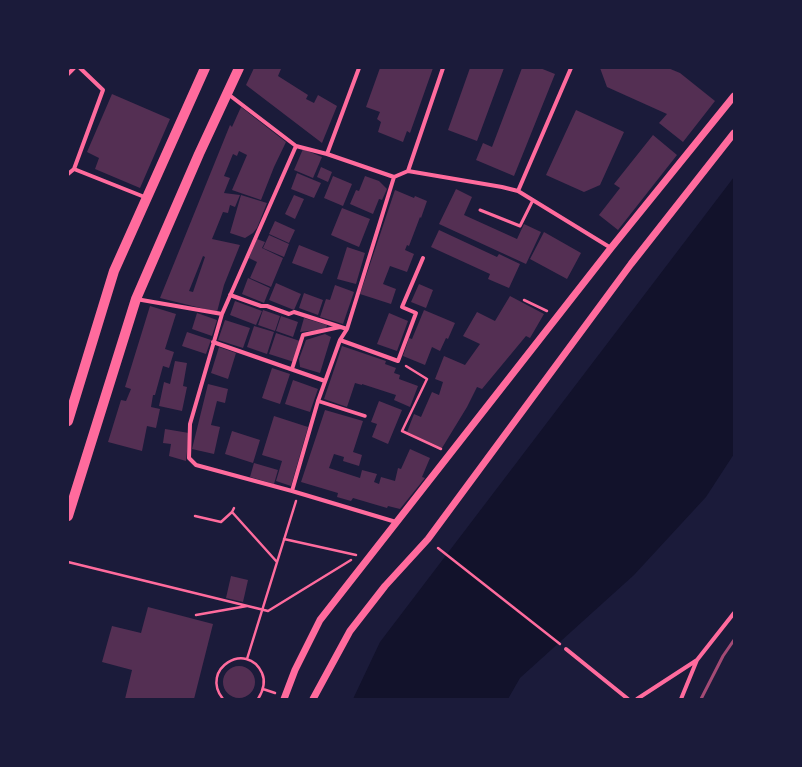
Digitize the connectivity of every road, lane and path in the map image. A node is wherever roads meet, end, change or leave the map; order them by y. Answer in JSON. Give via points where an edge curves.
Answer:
{"nodes":[{"id":1,"x":74,"y":68,"type":"edge"},
{"id":2,"x":80,"y":68,"type":"edge"},
{"id":3,"x":205,"y":68,"type":"edge"},
{"id":4,"x":239,"y":68,"type":"edge"},
{"id":5,"x":359,"y":68,"type":"edge"},
{"id":6,"x":443,"y":68,"type":"edge"},
{"id":7,"x":571,"y":68,"type":"edge"},
{"id":8,"x":68,"y":74,"type":"edge"},
{"id":9,"x":227,"y":93,"type":"junction"},
{"id":10,"x":734,"y":96,"type":"edge"},
{"id":11,"x":734,"y":133,"type":"edge"},
{"id":12,"x":296,"y":146,"type":"junction"},
{"id":13,"x":327,"y":154,"type":"junction"},
{"id":14,"x":74,"y":169,"type":"junction"},
{"id":15,"x":408,"y":171,"type":"junction"},
{"id":16,"x":68,"y":174,"type":"edge"},
{"id":17,"x":394,"y":176,"type":"junction"},
{"id":18,"x":518,"y":191,"type":"junction"},
{"id":19,"x":147,"y":198,"type":"junction"},
{"id":20,"x":533,"y":200,"type":"junction"},
{"id":21,"x":480,"y":210,"type":"dead end"},
{"id":22,"x":611,"y":248,"type":"junction"},
{"id":23,"x":423,"y":258,"type":"dead end"},
{"id":24,"x":230,"y":295,"type":"junction"},
{"id":25,"x":136,"y":299,"type":"junction"},
{"id":26,"x":524,"y":300,"type":"dead end"},
{"id":27,"x":222,"y":314,"type":"junction"},
{"id":28,"x":557,"y":316,"type":"junction"},
{"id":29,"x":340,"y":327,"type":"junction"},
{"id":30,"x":347,"y":329,"type":"junction"},
{"id":31,"x":340,"y":340,"type":"junction"},
{"id":32,"x":213,"y":342,"type":"junction"},
{"id":33,"x":398,"y":361,"type":"junction"},
{"id":34,"x":292,"y":369,"type":"junction"},
{"id":35,"x":325,"y":381,"type":"junction"},
{"id":36,"x":72,"y":396,"type":"edge"},
{"id":37,"x":318,"y":401,"type":"junction"},
{"id":38,"x":365,"y":416,"type":"dead end"},
{"id":39,"x":68,"y":421,"type":"edge"},
{"id":40,"x":450,"y":453,"type":"junction"},
{"id":41,"x":292,"y":491,"type":"junction"},
{"id":42,"x":299,"y":493,"type":"junction"},
{"id":43,"x":234,"y":508,"type":"dead end"},
{"id":44,"x":232,"y":512,"type":"junction"},
{"id":45,"x":68,"y":516,"type":"edge"},
{"id":46,"x":195,"y":516,"type":"dead end"},
{"id":47,"x":396,"y":522,"type":"junction"},
{"id":48,"x":284,"y":540,"type":"junction"},
{"id":49,"x":438,"y":548,"type":"dead end"},
{"id":50,"x":68,"y":562,"type":"edge"},
{"id":51,"x":277,"y":563,"type":"junction"},
{"id":52,"x":249,"y":606,"type":"junction"},
{"id":53,"x":263,"y":609,"type":"junction"},
{"id":54,"x":734,"y":613,"type":"edge"},
{"id":55,"x":196,"y":615,"type":"dead end"},
{"id":56,"x":566,"y":649,"type":"joint"},
{"id":57,"x":247,"y":659,"type":"junction"},
{"id":58,"x":697,"y":660,"type":"junction"},
{"id":59,"x":223,"y":699,"type":"edge"},
{"id":60,"x":258,"y":699,"type":"edge"},
{"id":61,"x":284,"y":699,"type":"edge"},
{"id":62,"x":313,"y":699,"type":"edge"},
{"id":63,"x":628,"y":699,"type":"edge"},
{"id":64,"x":637,"y":699,"type":"edge"},
{"id":65,"x":681,"y":699,"type":"edge"}],
"edges":[{"from":1,"to":8,"type":"street"},
{"from":2,"to":14,"type":"street","via":[[103,90]]},
{"from":3,"to":19,"type":"main road"},
{"from":4,"to":9,"type":"main road"},
{"from":5,"to":13,"type":"street"},
{"from":6,"to":15,"type":"street"},
{"from":7,"to":18,"type":"street"},
{"from":9,"to":12,"type":"street"},
{"from":9,"to":25,"type":"main road"},
{"from":10,"to":22,"type":"street"},
{"from":11,"to":62,"type":"street","via":[[631,264],[428,539],[385,586],[350,631]]},
{"from":12,"to":13,"type":"street"},
{"from":12,"to":24,"type":"street"},
{"from":13,"to":17,"type":"street"},
{"from":14,"to":16,"type":"street"},
{"from":14,"to":19,"type":"street"},
{"from":15,"to":17,"type":"street"},
{"from":15,"to":18,"type":"street","via":[[502,186]]},
{"from":17,"to":30,"type":"street"},
{"from":18,"to":20,"type":"street"},
{"from":19,"to":36,"type":"main road","via":[[114,271]]},
{"from":20,"to":21,"type":"lane","via":[[520,226]]},
{"from":20,"to":22,"type":"street"},
{"from":22,"to":28,"type":"street"},
{"from":23,"to":33,"type":"street","via":[[402,307],[416,312]]},
{"from":24,"to":27,"type":"street"},
{"from":24,"to":29,"type":"street"},
{"from":25,"to":27,"type":"street"},
{"from":25,"to":45,"type":"main road"},
{"from":26,"to":28,"type":"path"},
{"from":27,"to":32,"type":"street"},
{"from":28,"to":40,"type":"street"},
{"from":29,"to":30,"type":"street"},
{"from":29,"to":34,"type":"street","via":[[303,335]]},
{"from":30,"to":31,"type":"street"},
{"from":31,"to":33,"type":"street"},
{"from":31,"to":35,"type":"street"},
{"from":32,"to":34,"type":"street"},
{"from":32,"to":41,"type":"street","via":[[190,424],[189,458],[196,465]]},
{"from":33,"to":40,"type":"path","via":[[427,379],[402,431]]},
{"from":34,"to":35,"type":"street"},
{"from":35,"to":37,"type":"street"},
{"from":36,"to":39,"type":"main road"},
{"from":37,"to":38,"type":"street"},
{"from":37,"to":41,"type":"street"},
{"from":40,"to":47,"type":"street"},
{"from":41,"to":42,"type":"street"},
{"from":42,"to":47,"type":"street"},
{"from":42,"to":48,"type":"path"},
{"from":43,"to":44,"type":"path"},
{"from":44,"to":46,"type":"path","via":[[221,522]]},
{"from":44,"to":51,"type":"path"},
{"from":47,"to":61,"type":"street","via":[[320,620],[295,670]]},
{"from":48,"to":51,"type":"path"},
{"from":48,"to":53,"type":"path","via":[[359,556],[268,611]]},
{"from":49,"to":56,"type":"path"},
{"from":50,"to":52,"type":"path"},
{"from":51,"to":53,"type":"path"},
{"from":52,"to":53,"type":"path"},
{"from":52,"to":55,"type":"path"},
{"from":53,"to":57,"type":"path"},
{"from":54,"to":58,"type":"street"},
{"from":56,"to":63,"type":"street"},
{"from":57,"to":59,"type":"path","via":[[232,659],[220,669],[216,684]]},
{"from":57,"to":60,"type":"path","via":[[255,663],[264,676],[264,685]]},
{"from":58,"to":64,"type":"street"},
{"from":58,"to":65,"type":"street"}]}
